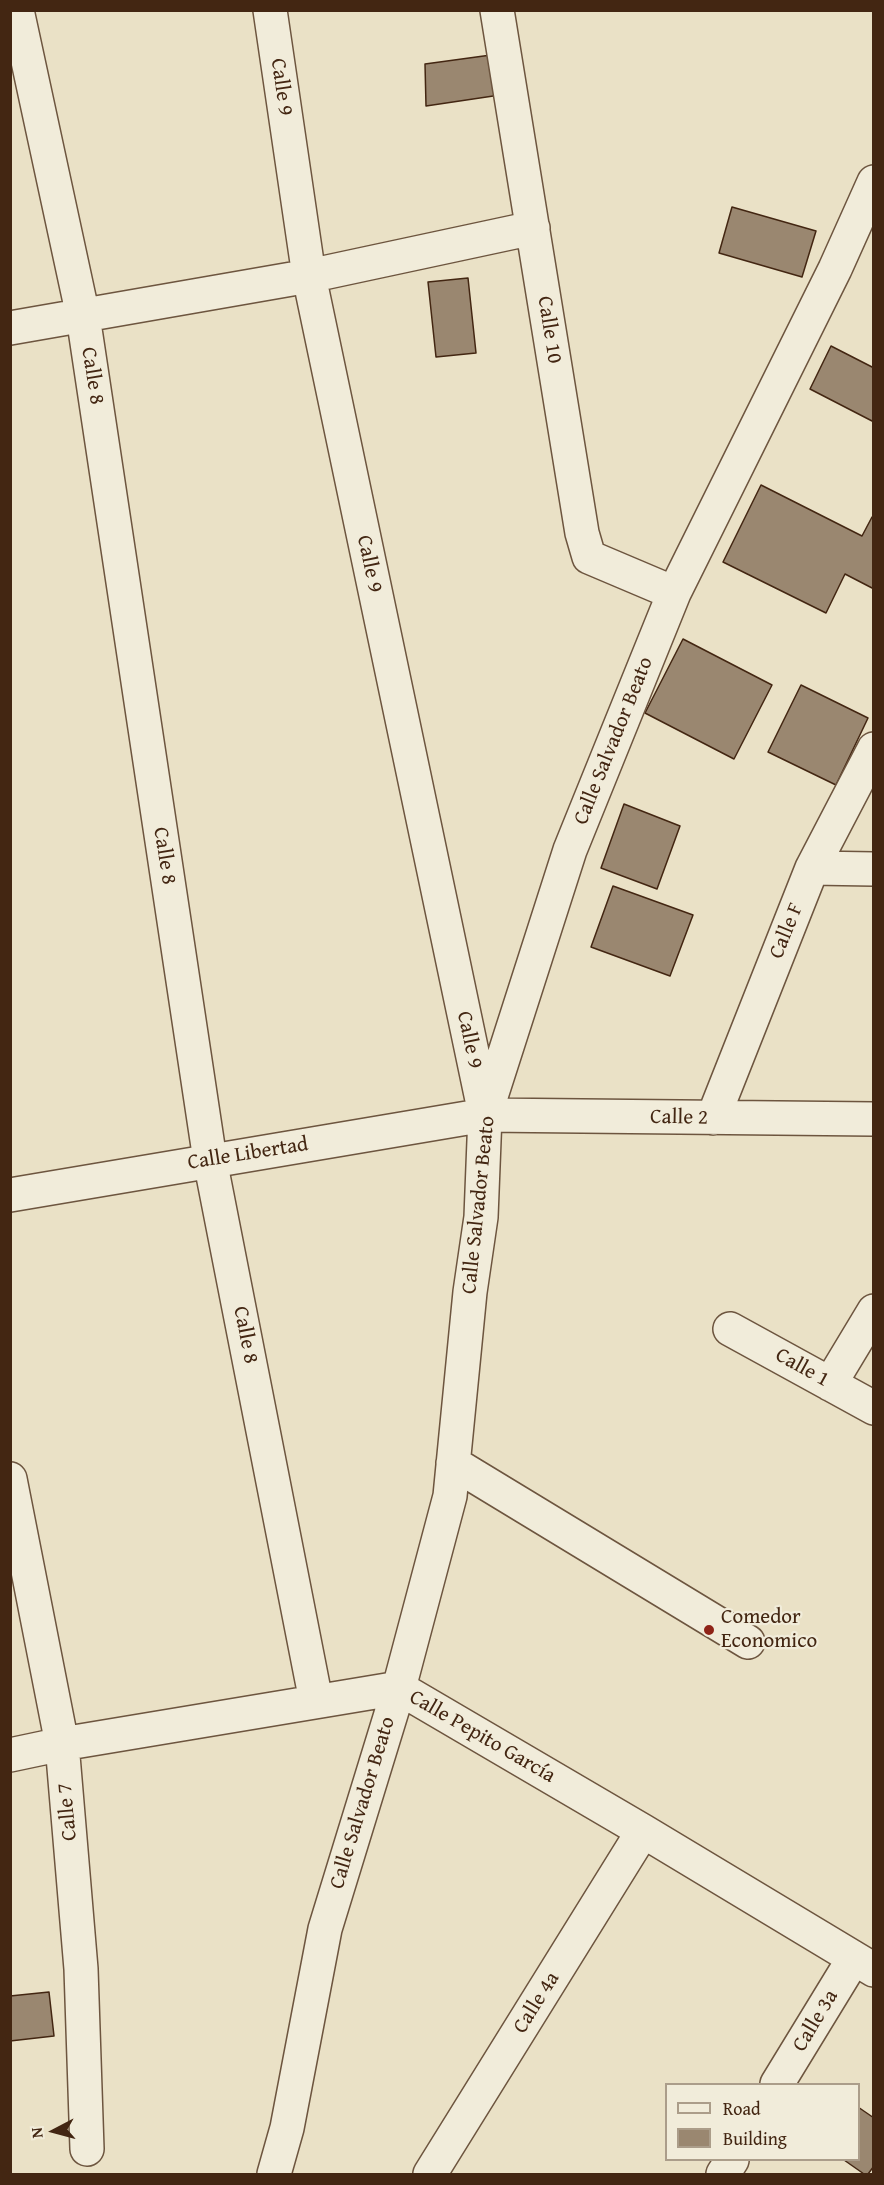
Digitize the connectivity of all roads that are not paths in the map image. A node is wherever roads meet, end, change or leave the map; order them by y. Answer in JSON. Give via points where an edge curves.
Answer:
{"nodes":[{"id":1,"x":17,"y":10,"type":"edge"},
{"id":2,"x":270,"y":10,"type":"edge"},
{"id":3,"x":497,"y":10,"type":"edge"},
{"id":4,"x":873,"y":182,"type":"edge"},
{"id":5,"x":533,"y":228,"type":"junction"},
{"id":6,"x":309,"y":276,"type":"junction"},
{"id":7,"x":83,"y":316,"type":"junction"},
{"id":8,"x":10,"y":328,"type":"edge"},
{"id":9,"x":674,"y":593,"type":"junction"},
{"id":10,"x":873,"y":748,"type":"edge"},
{"id":11,"x":812,"y":868,"type":"junction"},
{"id":12,"x":873,"y":869,"type":"edge"},
{"id":13,"x":485,"y":1115,"type":"junction"},
{"id":14,"x":713,"y":1118,"type":"junction"},
{"id":15,"x":873,"y":1119,"type":"edge"},
{"id":16,"x":210,"y":1160,"type":"junction"},
{"id":17,"x":10,"y":1195,"type":"edge"},
{"id":18,"x":873,"y":1311,"type":"edge"},
{"id":19,"x":730,"y":1329,"type":"dead end"},
{"id":20,"x":830,"y":1384,"type":"junction"},
{"id":21,"x":873,"y":1408,"type":"edge"},
{"id":22,"x":453,"y":1462,"type":"junction"},
{"id":23,"x":10,"y":1479,"type":"edge"},
{"id":24,"x":748,"y":1642,"type":"dead end"},
{"id":25,"x":399,"y":1688,"type":"junction"},
{"id":26,"x":316,"y":1701,"type":"junction"},
{"id":27,"x":62,"y":1744,"type":"junction"},
{"id":28,"x":10,"y":1755,"type":"edge"},
{"id":29,"x":643,"y":1831,"type":"junction"},
{"id":30,"x":864,"y":1964,"type":"edge"},
{"id":31,"x":778,"y":2083,"type":"edge"},
{"id":32,"x":87,"y":2149,"type":"dead end"},
{"id":33,"x":731,"y":2161,"type":"edge"},
{"id":34,"x":274,"y":2175,"type":"edge"},
{"id":35,"x":430,"y":2175,"type":"edge"},
{"id":36,"x":723,"y":2175,"type":"edge"}],
"edges":[{"from":1,"to":7,"type":"street","name":"Calle 8"},
{"from":2,"to":6,"type":"street","name":"Calle 9"},
{"from":3,"to":5,"type":"street","name":"Calle 10"},
{"from":4,"to":9,"type":"street","name":"Calle Salvador Beato","via":[[835,269]]},
{"from":5,"to":6,"type":"street"},
{"from":5,"to":9,"type":"street","name":"Calle 10","via":[[589,558]]},
{"from":6,"to":7,"type":"street"},
{"from":6,"to":13,"type":"street","name":"Calle 9"},
{"from":7,"to":8,"type":"street"},
{"from":7,"to":16,"type":"street","name":"Calle 8"},
{"from":9,"to":13,"type":"street","name":"Calle Salvador Beato","via":[[570,850]]},
{"from":10,"to":11,"type":"street","name":"Calle F"},
{"from":11,"to":12,"type":"street"},
{"from":11,"to":14,"type":"street","name":"Calle F"},
{"from":13,"to":14,"type":"street","name":"Calle 2"},
{"from":13,"to":16,"type":"street","name":"Calle Libertad"},
{"from":13,"to":22,"type":"street","name":"Calle Salvador Beato","via":[[481,1217]]},
{"from":14,"to":15,"type":"street","name":"Calle 2"},
{"from":16,"to":17,"type":"street","name":"Calle Libertad"},
{"from":16,"to":26,"type":"street","name":"Calle 8"},
{"from":18,"to":20,"type":"street"},
{"from":19,"to":20,"type":"street","name":"Calle 1"},
{"from":20,"to":21,"type":"street","name":"Calle 1"},
{"from":22,"to":24,"type":"street"},
{"from":22,"to":25,"type":"street","name":"Calle Salvador Beato","via":[[450,1496]]},
{"from":23,"to":27,"type":"street","name":"Calle 7"},
{"from":25,"to":26,"type":"street","name":"Calle Pepito García"},
{"from":25,"to":29,"type":"street","name":"Calle Pepito García"},
{"from":25,"to":34,"type":"street","name":"Calle Salvador Beato","via":[[325,1929],[287,2128]]},
{"from":26,"to":27,"type":"street","name":"Calle Pepito García"},
{"from":27,"to":28,"type":"street","name":"Calle Pepito García"},
{"from":27,"to":32,"type":"street","name":"Calle 7","via":[[81,1969]]},
{"from":29,"to":30,"type":"street","name":"Calle Pepito García"},
{"from":29,"to":35,"type":"street","name":"Calle 4a"},
{"from":30,"to":31,"type":"street","name":"Calle 3a"},
{"from":33,"to":36,"type":"street"}]}
